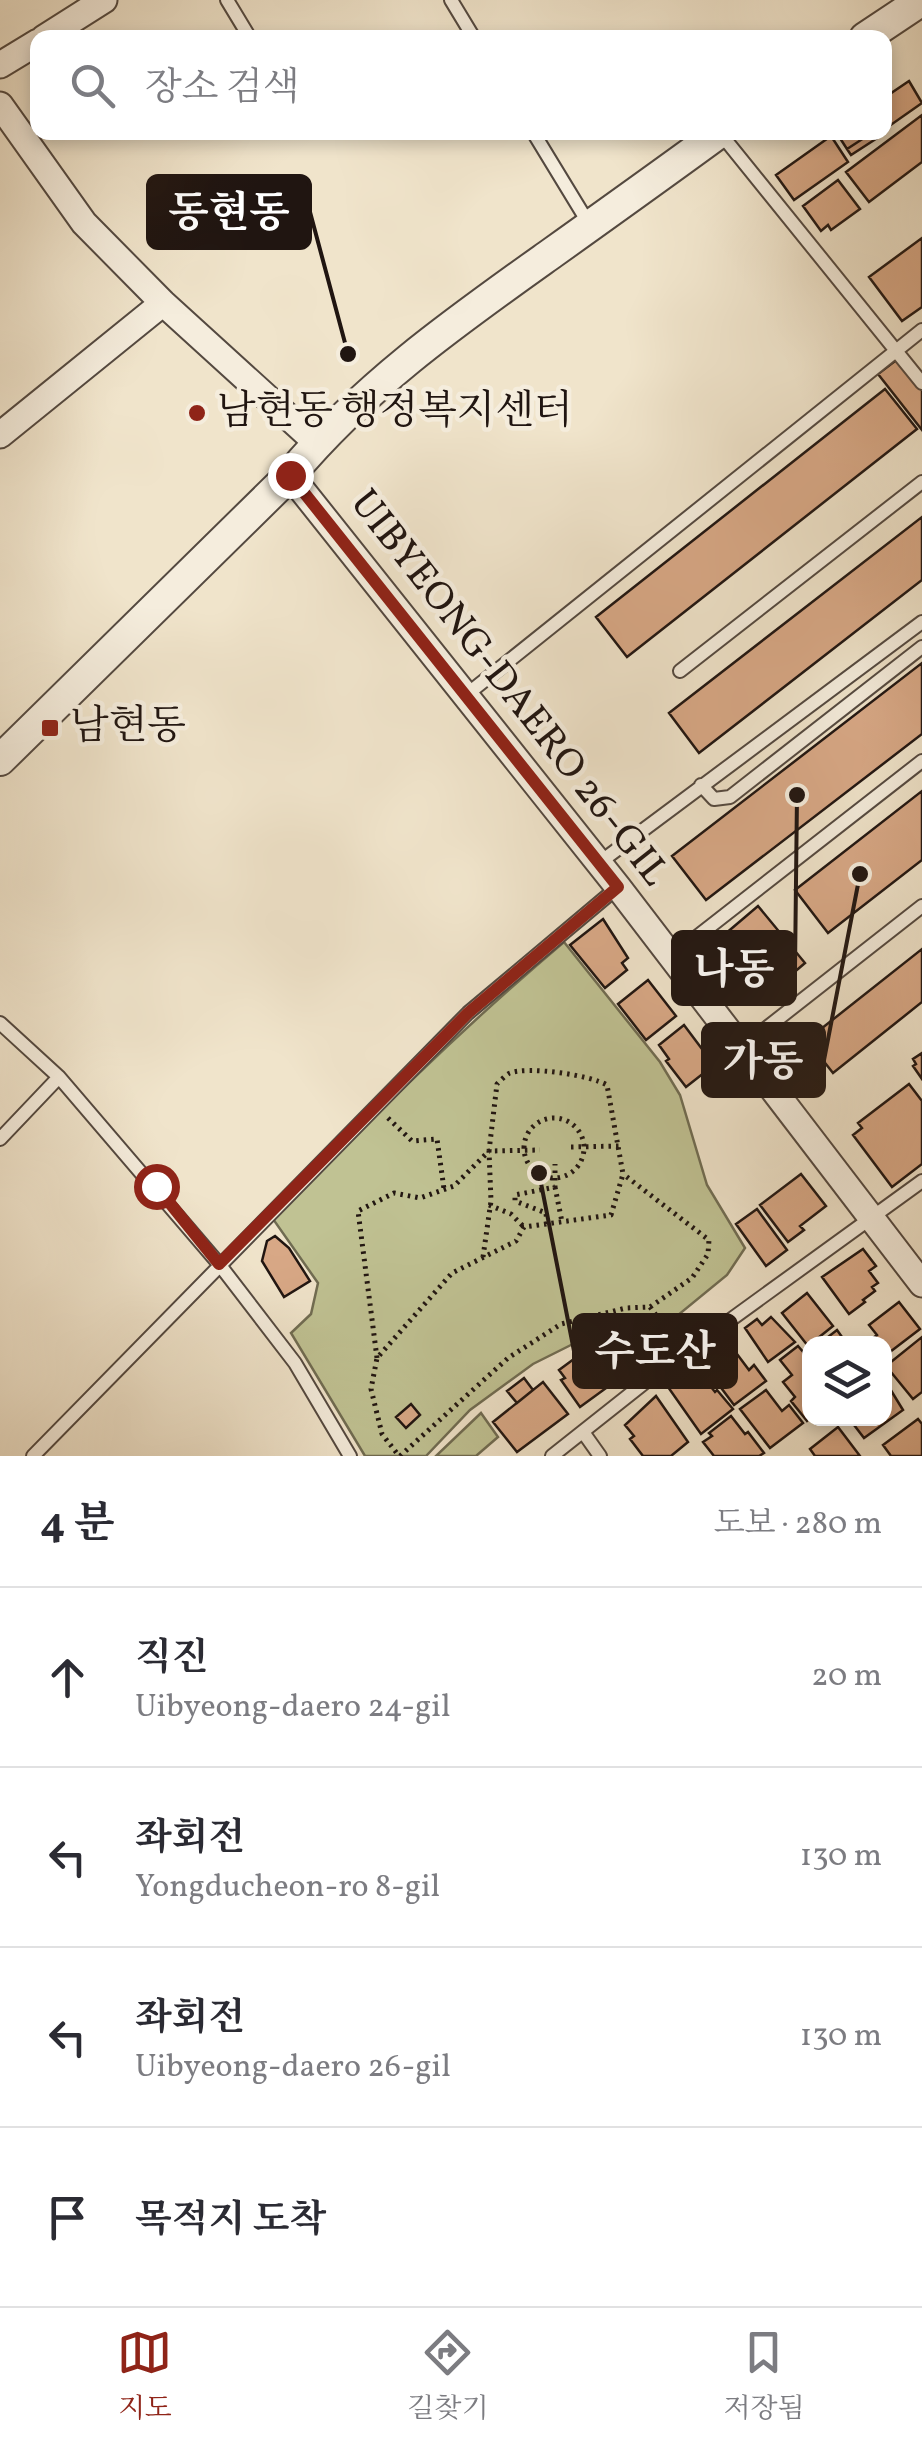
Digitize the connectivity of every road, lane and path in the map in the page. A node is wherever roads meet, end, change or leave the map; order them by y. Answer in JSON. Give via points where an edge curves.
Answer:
{"nodes":[{"id":1,"x":104,"y":0,"type":"edge"},
{"id":2,"x":226,"y":0,"type":"edge"},
{"id":3,"x":452,"y":0,"type":"edge"},
{"id":4,"x":922,"y":0,"type":"edge"},
{"id":5,"x":57,"y":30,"type":"edge"},
{"id":6,"x":245,"y":30,"type":"edge"},
{"id":7,"x":469,"y":30,"type":"edge"},
{"id":8,"x":877,"y":30,"type":"edge"},
{"id":9,"x":30,"y":47,"type":"edge"},
{"id":10,"x":0,"y":65,"type":"edge"},
{"id":11,"x":0,"y":105,"type":"edge"},
{"id":12,"x":538,"y":140,"type":"edge"},
{"id":13,"x":710,"y":140,"type":"edge"},
{"id":14,"x":726,"y":140,"type":"edge"},
{"id":15,"x":590,"y":226,"type":"junction"},
{"id":16,"x":164,"y":303,"type":"junction"},
{"id":17,"x":922,"y":330,"type":"edge"},
{"id":18,"x":896,"y":350,"type":"junction"},
{"id":19,"x":922,"y":382,"type":"edge"},
{"id":20,"x":0,"y":435,"type":"edge"},
{"id":21,"x":317,"y":443,"type":"junction"},
{"id":22,"x":290,"y":475,"type":"junction"},
{"id":23,"x":922,"y":482,"type":"edge"},
{"id":24,"x":922,"y":622,"type":"edge"},
{"id":25,"x":922,"y":647,"type":"edge"},
{"id":26,"x":680,"y":671,"type":"dead end"},
{"id":27,"x":465,"y":696,"type":"junction"},
{"id":28,"x":0,"y":760,"type":"edge"},
{"id":29,"x":922,"y":761,"type":"edge"},
{"id":30,"x":700,"y":784,"type":"junction"},
{"id":31,"x":599,"y":863,"type":"junction"},
{"id":32,"x":618,"y":887,"type":"junction"},
{"id":33,"x":922,"y":906,"type":"edge"},
{"id":34,"x":671,"y":957,"type":"junction"},
{"id":35,"x":0,"y":1023,"type":"edge"},
{"id":36,"x":740,"y":1048,"type":"junction"},
{"id":37,"x":59,"y":1076,"type":"junction"},
{"id":38,"x":375,"y":1105,"type":"junction"},
{"id":39,"x":555,"y":1118,"type":"junction"},
{"id":40,"x":556,"y":1130,"type":"dead end"},
{"id":41,"x":0,"y":1139,"type":"edge"},
{"id":42,"x":584,"y":1146,"type":"junction"},
{"id":43,"x":619,"y":1146,"type":"junction"},
{"id":44,"x":571,"y":1147,"type":"dead end"},
{"id":45,"x":524,"y":1150,"type":"junction"},
{"id":46,"x":540,"y":1150,"type":"dead end"},
{"id":47,"x":488,"y":1151,"type":"junction"},
{"id":48,"x":555,"y":1164,"type":"dead end"},
{"id":49,"x":623,"y":1174,"type":"junction"},
{"id":50,"x":556,"y":1177,"type":"junction"},
{"id":51,"x":922,"y":1182,"type":"edge"},
{"id":52,"x":556,"y":1186,"type":"junction"},
{"id":53,"x":444,"y":1190,"type":"junction"},
{"id":54,"x":489,"y":1206,"type":"junction"},
{"id":55,"x":872,"y":1219,"type":"junction"},
{"id":56,"x":562,"y":1222,"type":"junction"},
{"id":57,"x":548,"y":1224,"type":"junction"},
{"id":58,"x":524,"y":1226,"type":"junction"},
{"id":59,"x":484,"y":1257,"type":"junction"},
{"id":60,"x":219,"y":1264,"type":"junction"},
{"id":61,"x":922,"y":1284,"type":"edge"},
{"id":62,"x":650,"y":1307,"type":"junction"},
{"id":63,"x":684,"y":1354,"type":"junction"},
{"id":64,"x":377,"y":1358,"type":"junction"},
{"id":65,"x":583,"y":1432,"type":"junction"},
{"id":66,"x":34,"y":1456,"type":"edge"},
{"id":67,"x":350,"y":1456,"type":"edge"},
{"id":68,"x":400,"y":1456,"type":"edge"},
{"id":69,"x":552,"y":1456,"type":"edge"},
{"id":70,"x":600,"y":1456,"type":"edge"}],
"edges":[{"from":1,"to":5,"type":"street"},
{"from":2,"to":6,"type":"lane"},
{"from":3,"to":7,"type":"lane"},
{"from":4,"to":8,"type":"street"},
{"from":9,"to":10,"type":"street"},
{"from":11,"to":16,"type":"street","via":[[84,223]]},
{"from":12,"to":15,"type":"lane"},
{"from":13,"to":15,"type":"street"},
{"from":14,"to":18,"type":"lane"},
{"from":15,"to":21,"type":"street","via":[[445,328]]},
{"from":16,"to":20,"type":"street"},
{"from":16,"to":21,"type":"street"},
{"from":17,"to":18,"type":"lane"},
{"from":18,"to":19,"type":"lane"},
{"from":18,"to":27,"type":"lane"},
{"from":21,"to":22,"type":"street"},
{"from":22,"to":27,"type":"street","name":"UIBYEONG-DAERO 26-GIL"},
{"from":22,"to":28,"type":"street"},
{"from":23,"to":26,"type":"lane"},
{"from":24,"to":30,"type":"lane"},
{"from":25,"to":30,"type":"lane","via":[[730,797],[714,799]]},
{"from":27,"to":31,"type":"street","name":"UIBYEONG-DAERO 26-GIL"},
{"from":29,"to":34,"type":"lane"},
{"from":30,"to":31,"type":"lane"},
{"from":31,"to":32,"type":"street","name":"UIBYEONG-DAERO 26-GIL"},
{"from":32,"to":34,"type":"street","name":"UIBYEONG-DAERO 26-GIL"},
{"from":32,"to":38,"type":"lane","via":[[468,1013]]},
{"from":33,"to":36,"type":"lane"},
{"from":34,"to":36,"type":"street","name":"UIBYEONG-DAERO 26-GIL"},
{"from":35,"to":37,"type":"lane"},
{"from":36,"to":55,"type":"street","name":"UIBYEONG-DAERO 26-GIL"},
{"from":37,"to":41,"type":"lane"},
{"from":37,"to":60,"type":"lane"},
{"from":38,"to":53,"type":"path","via":[[412,1141],[437,1139]]},
{"from":38,"to":60,"type":"lane"},
{"from":39,"to":40,"type":"path"},
{"from":39,"to":42,"type":"path","via":[[582,1133]]},
{"from":39,"to":45,"type":"path","via":[[541,1119],[528,1132]]},
{"from":42,"to":43,"type":"path"},
{"from":42,"to":44,"type":"path"},
{"from":42,"to":50,"type":"path","via":[[570,1174]]},
{"from":43,"to":47,"type":"path","via":[[607,1085],[529,1071],[508,1074],[497,1084]]},
{"from":43,"to":49,"type":"path"},
{"from":45,"to":46,"type":"path"},
{"from":45,"to":47,"type":"path"},
{"from":45,"to":50,"type":"path","via":[[525,1162],[540,1176]]},
{"from":47,"to":53,"type":"path"},
{"from":47,"to":54,"type":"path"},
{"from":48,"to":50,"type":"path"},
{"from":49,"to":56,"type":"path","via":[[611,1216]]},
{"from":49,"to":62,"type":"path","via":[[709,1240],[692,1278]]},
{"from":50,"to":52,"type":"path"},
{"from":51,"to":55,"type":"lane"},
{"from":52,"to":56,"type":"path"},
{"from":52,"to":57,"type":"path","via":[[515,1195],[515,1201],[546,1213]]},
{"from":53,"to":64,"type":"path","via":[[420,1198],[394,1193],[358,1211]]},
{"from":54,"to":58,"type":"path"},
{"from":54,"to":59,"type":"path"},
{"from":55,"to":61,"type":"street","name":"UIBYEONG-DAERO 26-GIL"},
{"from":55,"to":63,"type":"lane"},
{"from":56,"to":57,"type":"path"},
{"from":57,"to":58,"type":"path"},
{"from":58,"to":59,"type":"path","via":[[516,1241]]},
{"from":59,"to":64,"type":"path","via":[[452,1272]]},
{"from":60,"to":66,"type":"lane"},
{"from":60,"to":67,"type":"lane","via":[[295,1363]]},
{"from":62,"to":63,"type":"path"},
{"from":62,"to":68,"type":"path","via":[[561,1324],[508,1358]]},
{"from":63,"to":65,"type":"lane"},
{"from":64,"to":68,"type":"path","via":[[371,1389],[382,1434]]},
{"from":65,"to":69,"type":"lane"},
{"from":65,"to":70,"type":"lane"}]}
